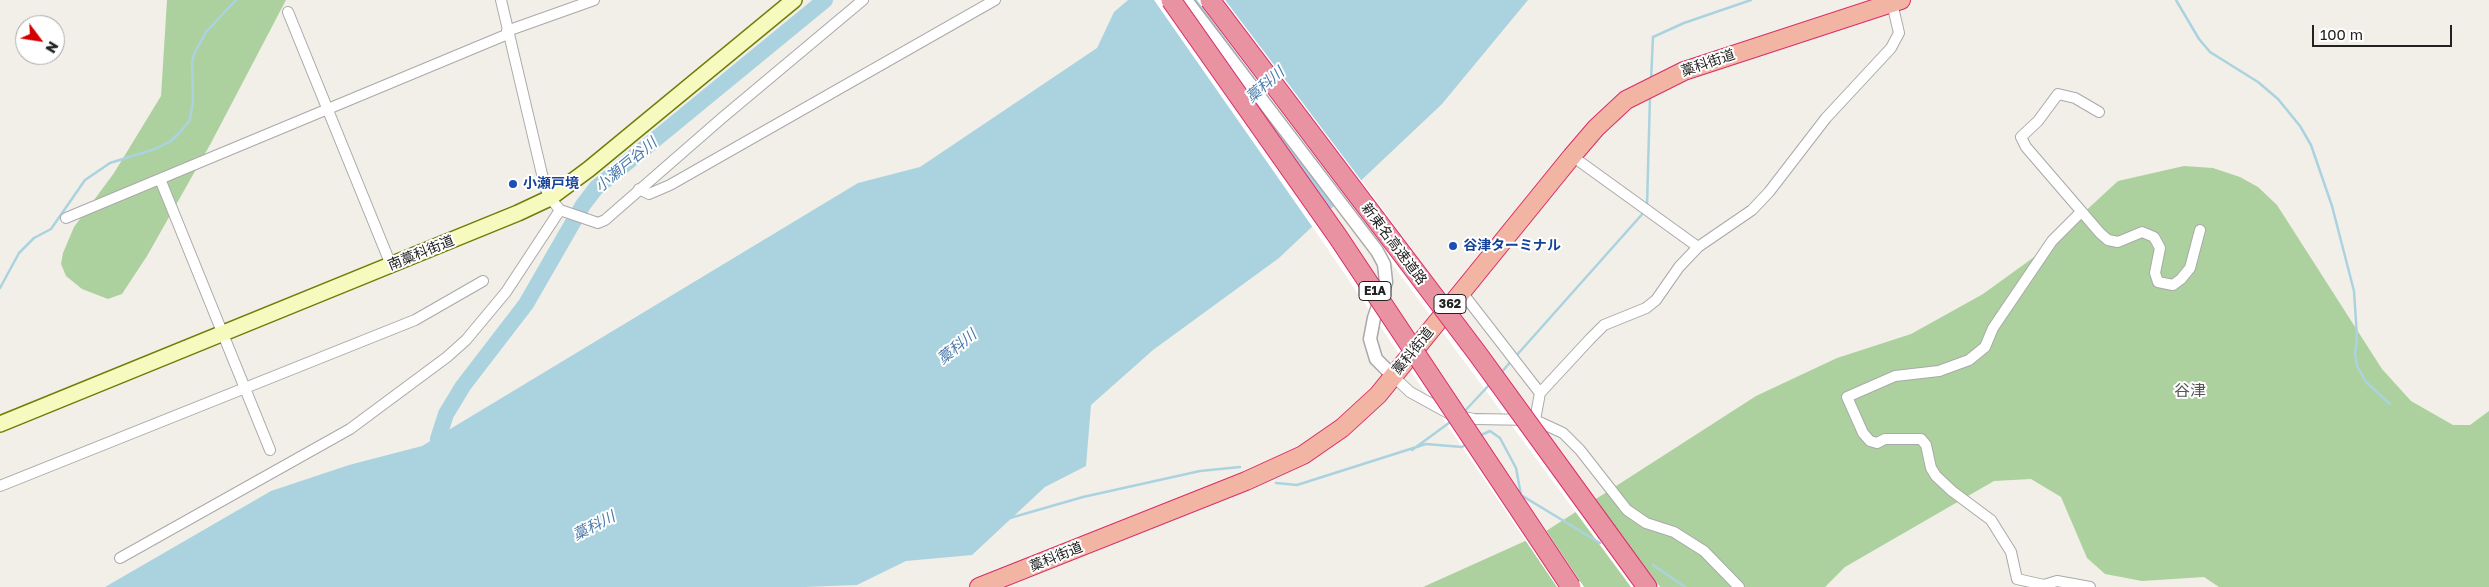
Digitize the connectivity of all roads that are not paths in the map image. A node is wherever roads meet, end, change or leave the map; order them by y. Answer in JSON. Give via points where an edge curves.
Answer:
{"nodes":[{"id":1,"x":501,"y":0,"type":"edge"},
{"id":2,"x":594,"y":0,"type":"edge"},
{"id":3,"x":793,"y":0,"type":"edge"},
{"id":4,"x":863,"y":0,"type":"edge"},
{"id":5,"x":995,"y":0,"type":"edge"},
{"id":6,"x":1171,"y":0,"type":"edge"},
{"id":7,"x":1186,"y":0,"type":"edge"},
{"id":8,"x":1210,"y":0,"type":"edge"},
{"id":9,"x":1896,"y":1,"type":"edge"},
{"id":10,"x":288,"y":12,"type":"dead end"},
{"id":11,"x":508,"y":32,"type":"junction"},
{"id":12,"x":328,"y":109,"type":"junction"},
{"id":13,"x":2099,"y":112,"type":"dead end"},
{"id":14,"x":1572,"y":156,"type":"junction"},
{"id":15,"x":160,"y":179,"type":"junction"},
{"id":16,"x":638,"y":189,"type":"junction"},
{"id":17,"x":550,"y":198,"type":"junction"},
{"id":18,"x":560,"y":210,"type":"junction"},
{"id":19,"x":2081,"y":212,"type":"junction"},
{"id":20,"x":66,"y":218,"type":"dead end"},
{"id":21,"x":2200,"y":230,"type":"dead end"},
{"id":22,"x":1698,"y":247,"type":"junction"},
{"id":23,"x":391,"y":265,"type":"junction"},
{"id":24,"x":483,"y":281,"type":"dead end"},
{"id":25,"x":1461,"y":290,"type":"junction"},
{"id":26,"x":222,"y":334,"type":"junction"},
{"id":27,"x":1392,"y":376,"type":"junction"},
{"id":28,"x":245,"y":389,"type":"junction"},
{"id":29,"x":1540,"y":393,"type":"junction"},
{"id":30,"x":1535,"y":420,"type":"junction"},
{"id":31,"x":0,"y":424,"type":"edge"},
{"id":32,"x":270,"y":450,"type":"dead end"},
{"id":33,"x":0,"y":486,"type":"edge"},
{"id":34,"x":120,"y":558,"type":"dead end"},
{"id":35,"x":979,"y":587,"type":"edge"},
{"id":36,"x":1571,"y":587,"type":"edge"},
{"id":37,"x":1647,"y":587,"type":"edge"},
{"id":38,"x":1739,"y":587,"type":"edge"},
{"id":39,"x":2090,"y":587,"type":"edge"}],
"edges":[{"from":1,"to":11,"type":"street"},
{"from":2,"to":11,"type":"street"},
{"from":3,"to":17,"type":"main road","name":"南藁科街道","via":[[590,170]]},
{"from":4,"to":16,"type":"street"},
{"from":5,"to":16,"type":"street","via":[[663,189],[649,194]]},
{"from":6,"to":36,"type":"highway","number":"E1A","bridge":true,"via":[[1338,237]]},
{"from":7,"to":27,"type":"street","via":[[1377,251],[1384,264],[1386,282],[1370,339],[1376,359]]},
{"from":8,"to":37,"type":"highway","name":"新東名高速道路","bridge":true,"via":[[1477,353]]},
{"from":9,"to":14,"type":"highway","name":"藁科街道","number":"362","via":[[1658,82],[1626,100]]},
{"from":9,"to":22,"type":"street","via":[[1899,33],[1892,48],[1826,118],[1752,210]]},
{"from":10,"to":12,"type":"street"},
{"from":11,"to":12,"type":"street"},
{"from":11,"to":17,"type":"street"},
{"from":12,"to":15,"type":"street"},
{"from":12,"to":23,"type":"street"},
{"from":13,"to":19,"type":"street","via":[[2075,98],[2058,94],[2022,137],[2026,147]]},
{"from":14,"to":22,"type":"street"},
{"from":14,"to":25,"type":"highway","name":"藁科街道","number":"362"},
{"from":15,"to":20,"type":"street"},
{"from":15,"to":26,"type":"street"},
{"from":16,"to":18,"type":"street","via":[[598,223]]},
{"from":17,"to":18,"type":"street"},
{"from":17,"to":23,"type":"main road","name":"南藁科街道"},
{"from":18,"to":34,"type":"street","via":[[506,292],[447,358],[350,429]]},
{"from":19,"to":21,"type":"street","via":[[2108,240],[2118,242],[2142,232],[2154,237],[2160,248],[2155,273],[2158,282],[2173,285],[2190,268]]},
{"from":19,"to":39,"type":"street","via":[[2052,241],[1993,328],[1985,347],[1969,360],[1939,371],[1895,376],[1847,397],[1870,441],[1920,439],[1926,445],[1936,476],[1991,520],[2011,552],[2017,579],[2044,585],[2057,581]]},
{"from":22,"to":29,"type":"street","via":[[1678,267],[1656,300],[1646,308],[1604,325]]},
{"from":23,"to":26,"type":"main road","name":"南藁科街道"},
{"from":24,"to":28,"type":"street","via":[[415,320]]},
{"from":25,"to":27,"type":"highway","name":"藁科街道","number":"362"},
{"from":25,"to":29,"type":"street"},
{"from":26,"to":28,"type":"street"},
{"from":26,"to":31,"type":"main road","name":"南藁科街道"},
{"from":27,"to":30,"type":"street","via":[[1410,392],[1450,414],[1474,419]]},
{"from":27,"to":35,"type":"highway","name":"藁科街道","number":"362","via":[[1359,414],[1303,455],[1246,481]]},
{"from":28,"to":32,"type":"street"},
{"from":28,"to":33,"type":"street"},
{"from":29,"to":30,"type":"street"},
{"from":30,"to":38,"type":"street","via":[[1563,434],[1580,450],[1627,510],[1646,523],[1674,532],[1704,551]]}]}
